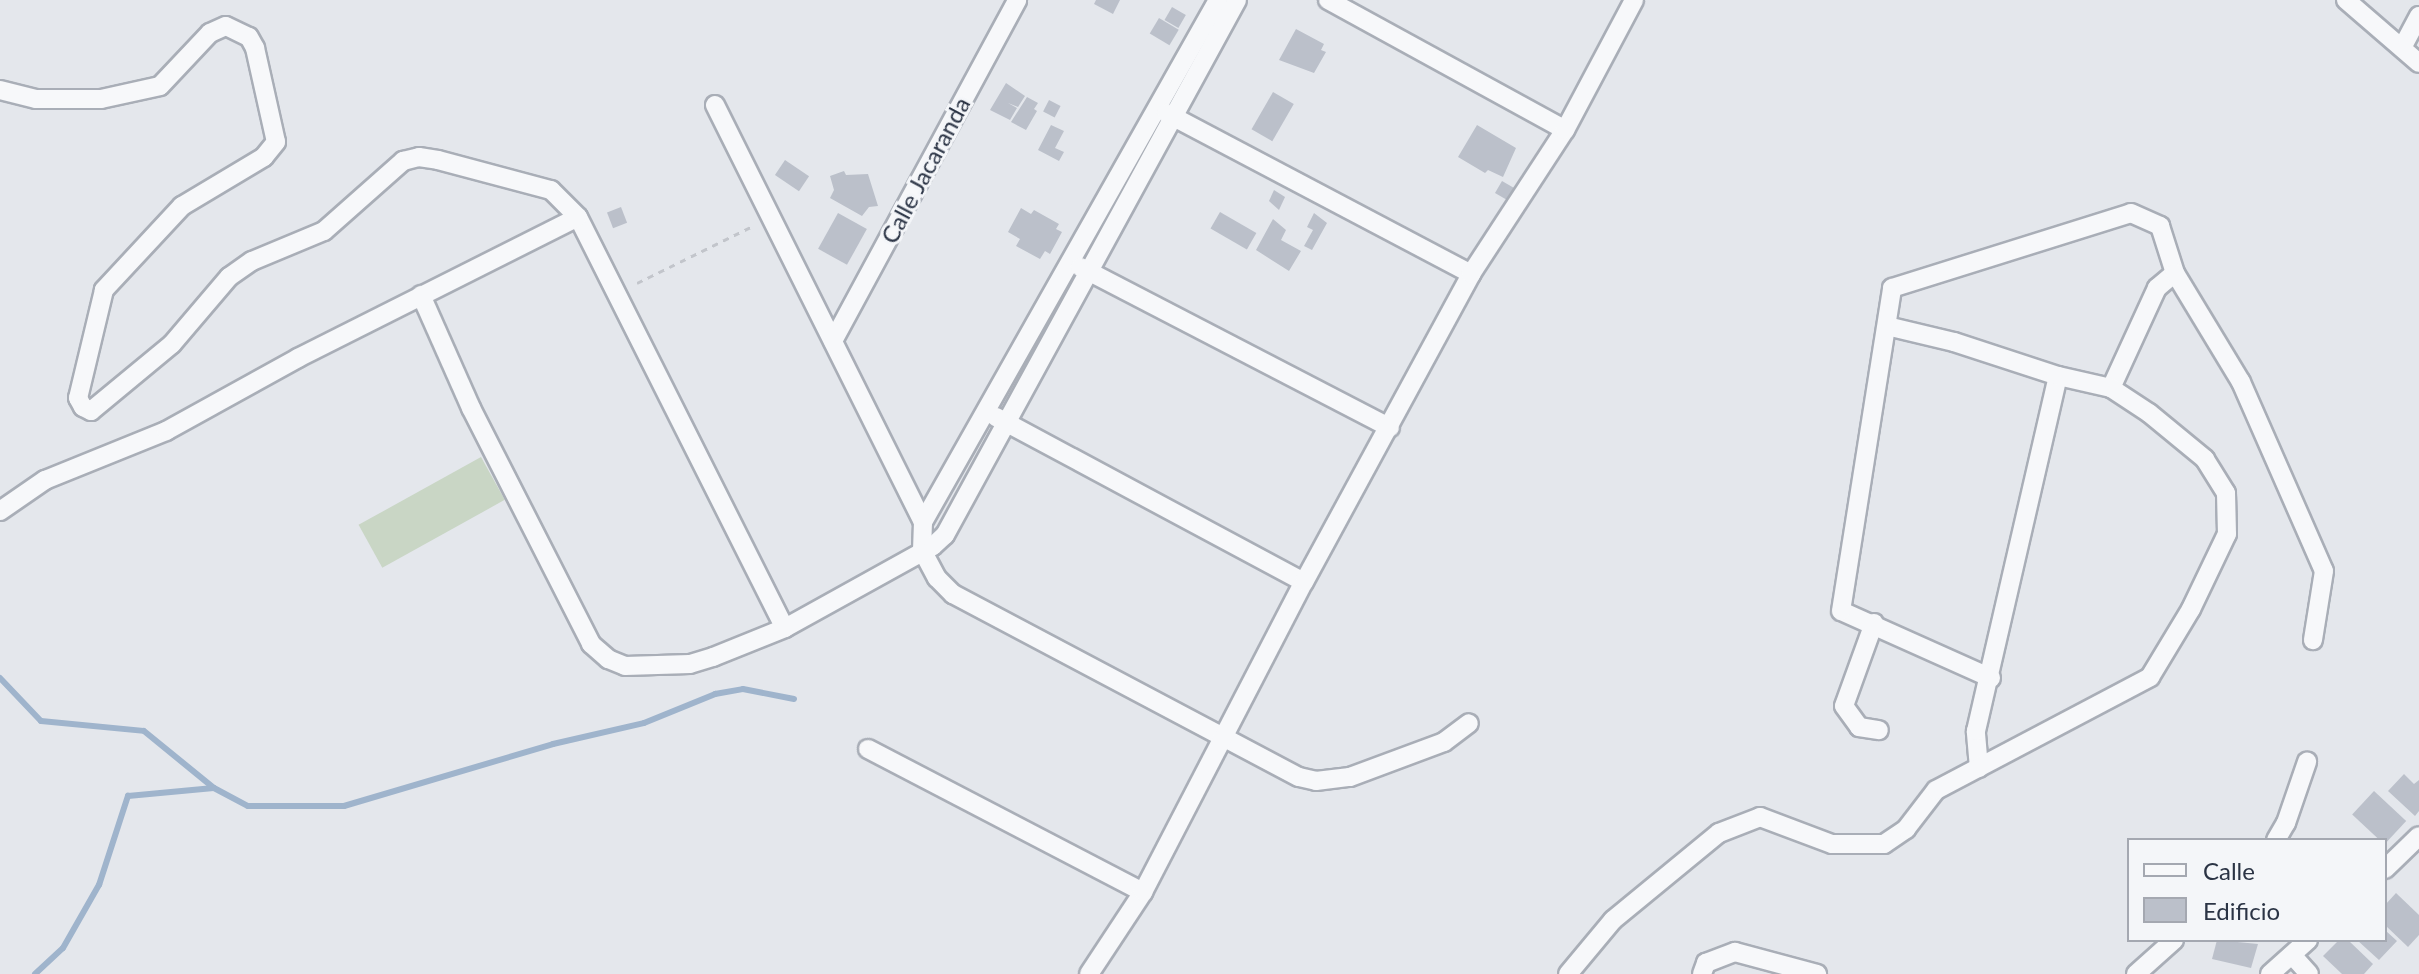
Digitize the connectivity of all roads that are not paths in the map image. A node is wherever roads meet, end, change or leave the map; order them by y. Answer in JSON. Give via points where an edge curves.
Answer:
{"nodes":[{"id":1,"x":1017,"y":0,"type":"edge"},
{"id":2,"x":1328,"y":0,"type":"edge"},
{"id":3,"x":1634,"y":0,"type":"edge"},
{"id":4,"x":2346,"y":0,"type":"edge"},
{"id":5,"x":1231,"y":1,"type":"edge"},
{"id":6,"x":2419,"y":16,"type":"edge"},
{"id":7,"x":2403,"y":46,"type":"junction"},
{"id":8,"x":2419,"y":63,"type":"edge"},
{"id":9,"x":0,"y":90,"type":"edge"},
{"id":10,"x":715,"y":105,"type":"dead end"},
{"id":11,"x":1157,"y":108,"type":"junction"},
{"id":12,"x":1174,"y":118,"type":"junction"},
{"id":13,"x":1565,"y":130,"type":"junction"},
{"id":14,"x":578,"y":217,"type":"junction"},
{"id":15,"x":1071,"y":263,"type":"junction"},
{"id":16,"x":1089,"y":271,"type":"junction"},
{"id":17,"x":2175,"y":273,"type":"junction"},
{"id":18,"x":1471,"y":274,"type":"junction"},
{"id":19,"x":421,"y":295,"type":"junction"},
{"id":20,"x":1887,"y":326,"type":"junction"},
{"id":21,"x":833,"y":341,"type":"junction"},
{"id":22,"x":2058,"y":376,"type":"junction"},
{"id":23,"x":2111,"y":388,"type":"junction"},
{"id":24,"x":987,"y":413,"type":"junction"},
{"id":25,"x":1008,"y":423,"type":"junction"},
{"id":26,"x":1390,"y":428,"type":"junction"},
{"id":27,"x":0,"y":511,"type":"edge"},
{"id":28,"x":923,"y":522,"type":"junction"},
{"id":29,"x":922,"y":550,"type":"junction"},
{"id":30,"x":1304,"y":582,"type":"junction"},
{"id":31,"x":1874,"y":623,"type":"junction"},
{"id":32,"x":785,"y":628,"type":"junction"},
{"id":33,"x":2313,"y":640,"type":"dead end"},
{"id":34,"x":1991,"y":678,"type":"junction"},
{"id":35,"x":1469,"y":723,"type":"dead end"},
{"id":36,"x":1879,"y":730,"type":"dead end"},
{"id":37,"x":1222,"y":737,"type":"junction"},
{"id":38,"x":868,"y":749,"type":"dead end"},
{"id":39,"x":2307,"y":762,"type":"dead end"},
{"id":40,"x":1979,"y":768,"type":"junction"},
{"id":41,"x":2419,"y":836,"type":"edge"},
{"id":42,"x":2277,"y":838,"type":"edge"},
{"id":43,"x":2387,"y":867,"type":"edge"},
{"id":44,"x":1143,"y":892,"type":"junction"},
{"id":45,"x":2172,"y":942,"type":"edge"},
{"id":46,"x":2306,"y":942,"type":"edge"},
{"id":47,"x":2292,"y":955,"type":"junction"},
{"id":48,"x":1704,"y":969,"type":"edge"},
{"id":49,"x":1089,"y":974,"type":"edge"},
{"id":50,"x":1568,"y":974,"type":"edge"},
{"id":51,"x":1817,"y":974,"type":"edge"},
{"id":52,"x":2136,"y":974,"type":"edge"},
{"id":53,"x":2270,"y":974,"type":"edge"},
{"id":54,"x":2309,"y":974,"type":"edge"}],
"edges":[{"from":1,"to":21,"type":"street","name":"Calle Jacaranda"},
{"from":2,"to":13,"type":"street"},
{"from":3,"to":13,"type":"street"},
{"from":4,"to":7,"type":"street"},
{"from":5,"to":11,"type":"street"},
{"from":5,"to":12,"type":"street"},
{"from":6,"to":7,"type":"street"},
{"from":7,"to":8,"type":"street"},
{"from":9,"to":14,"type":"street","via":[[36,99],[101,99],[160,86],[210,33],[226,26],[249,37],[255,48],[276,142],[264,157],[182,206],[104,290],[78,398],[91,411],[172,344],[229,277],[252,261],[324,231],[403,161],[438,160],[551,190]]},
{"from":10,"to":21,"type":"street"},
{"from":11,"to":12,"type":"street"},
{"from":11,"to":15,"type":"street"},
{"from":12,"to":16,"type":"street"},
{"from":12,"to":18,"type":"street"},
{"from":13,"to":18,"type":"street"},
{"from":14,"to":19,"type":"street"},
{"from":14,"to":32,"type":"street"},
{"from":15,"to":16,"type":"street"},
{"from":15,"to":24,"type":"street"},
{"from":16,"to":25,"type":"street"},
{"from":16,"to":26,"type":"street"},
{"from":17,"to":20,"type":"street","via":[[2160,226],[2131,213],[1892,288]]},
{"from":17,"to":23,"type":"street","via":[[2157,288]]},
{"from":17,"to":33,"type":"street","via":[[2241,382],[2324,571]]},
{"from":18,"to":26,"type":"street"},
{"from":19,"to":27,"type":"street","via":[[166,431],[45,480]]},
{"from":19,"to":32,"type":"street","via":[[471,408],[591,644],[625,666],[690,664]]},
{"from":20,"to":22,"type":"street"},
{"from":20,"to":31,"type":"street","via":[[1841,611]]},
{"from":21,"to":28,"type":"street"},
{"from":22,"to":23,"type":"street"},
{"from":22,"to":34,"type":"street"},
{"from":23,"to":40,"type":"street","via":[[2205,459],[2226,493],[2227,534],[2150,677]]},
{"from":24,"to":25,"type":"street"},
{"from":24,"to":28,"type":"street"},
{"from":25,"to":29,"type":"street","via":[[945,535]]},
{"from":25,"to":30,"type":"street"},
{"from":26,"to":30,"type":"street"},
{"from":28,"to":29,"type":"street"},
{"from":29,"to":32,"type":"street"},
{"from":29,"to":37,"type":"street","via":[[953,594]]},
{"from":30,"to":37,"type":"street"},
{"from":31,"to":34,"type":"street"},
{"from":31,"to":36,"type":"street","via":[[1844,706],[1859,727]]},
{"from":34,"to":40,"type":"street","via":[[1976,731]]},
{"from":35,"to":37,"type":"street","via":[[1444,742],[1402,760],[1350,777],[1316,781],[1279,769]]},
{"from":37,"to":44,"type":"street"},
{"from":38,"to":44,"type":"street"},
{"from":39,"to":42,"type":"street"},
{"from":40,"to":50,"type":"street","via":[[1936,790],[1906,829],[1884,844],[1832,844],[1760,817],[1719,833],[1613,920]]},
{"from":41,"to":43,"type":"street"},
{"from":44,"to":49,"type":"street"},
{"from":45,"to":52,"type":"street"},
{"from":46,"to":47,"type":"street"},
{"from":47,"to":53,"type":"street"},
{"from":47,"to":54,"type":"street"},
{"from":48,"to":51,"type":"street","via":[[1735,952]]}]}
